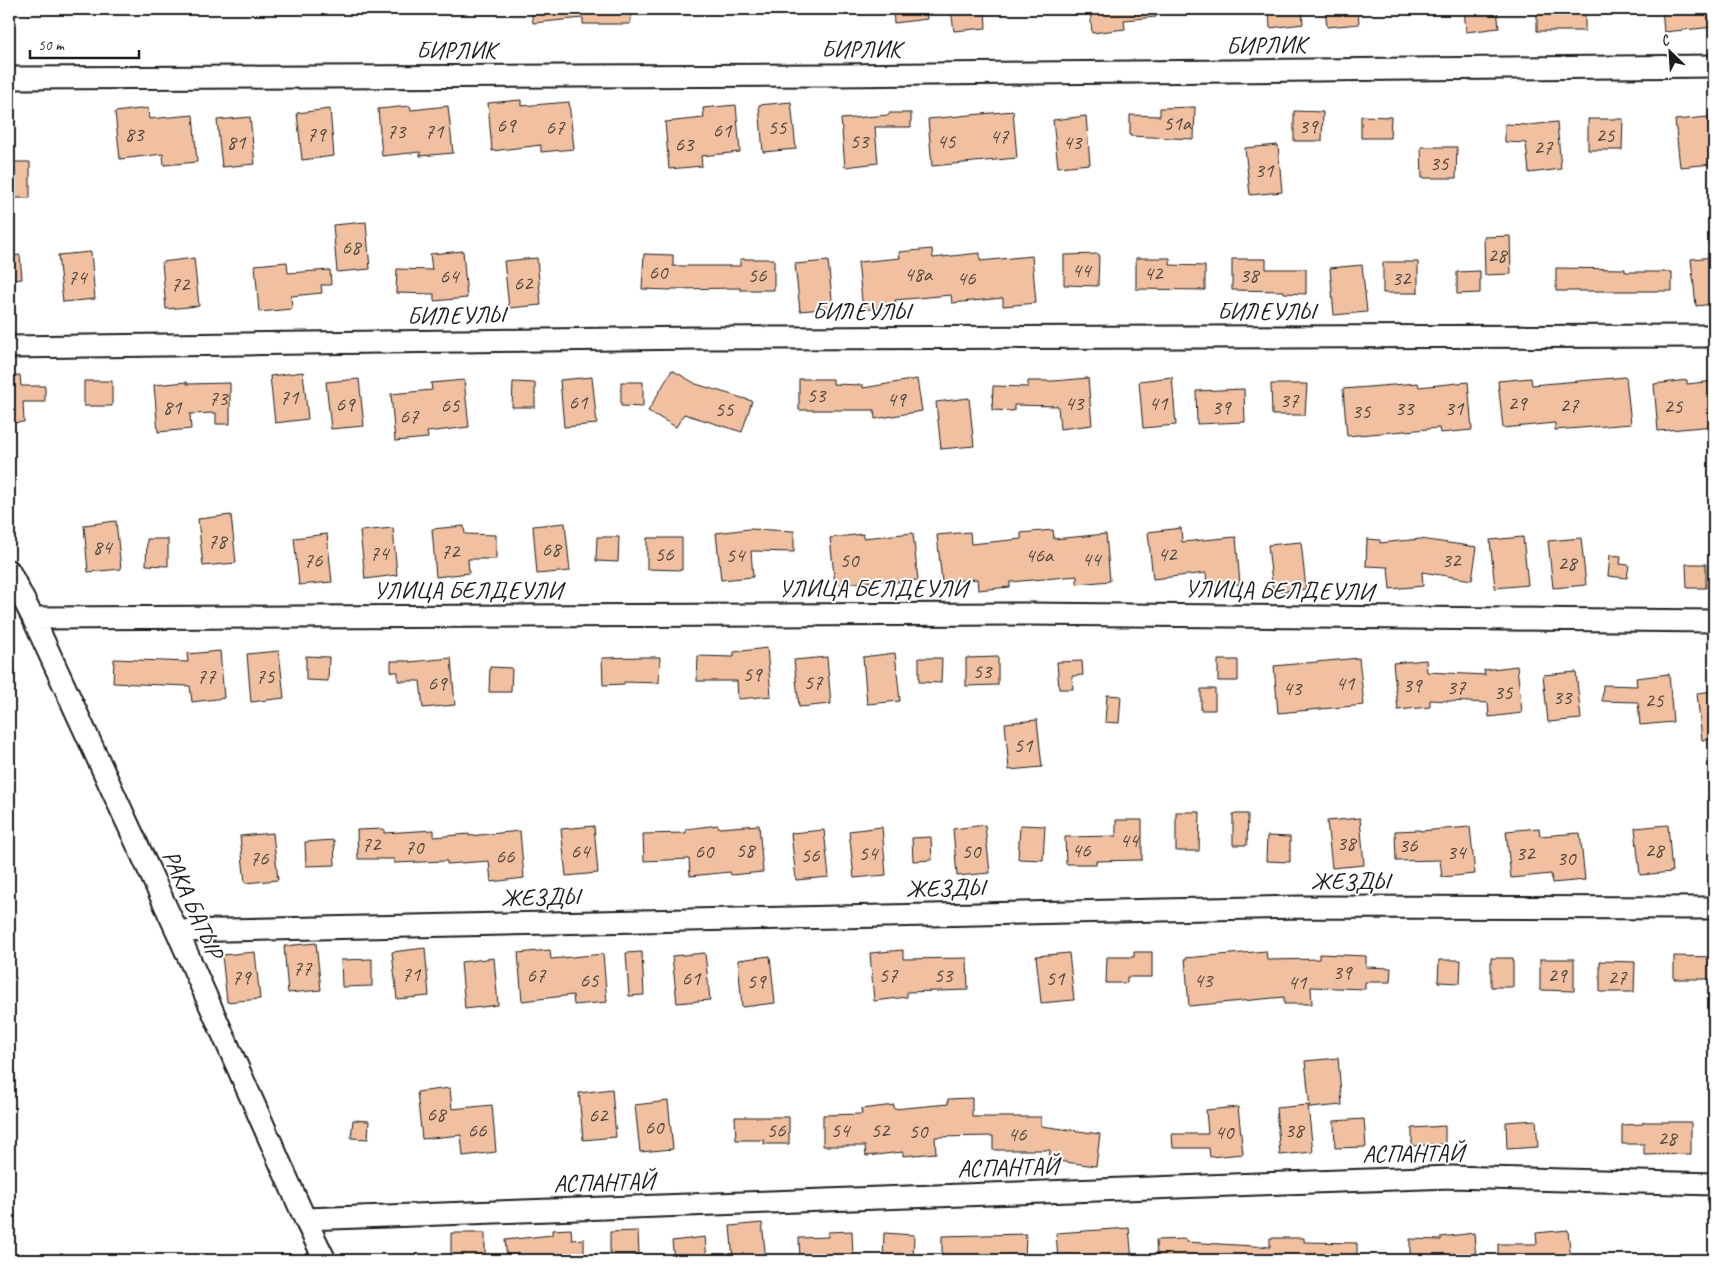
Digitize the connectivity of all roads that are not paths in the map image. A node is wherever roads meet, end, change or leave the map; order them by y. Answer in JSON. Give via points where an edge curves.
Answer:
{"nodes":[{"id":1,"x":1714,"y":66,"type":"edge"},
{"id":2,"x":9,"y":78,"type":"edge"},
{"id":3,"x":1714,"y":336,"type":"edge"},
{"id":4,"x":9,"y":347,"type":"edge"},
{"id":5,"x":9,"y":572,"type":"edge"},
{"id":6,"x":32,"y":618,"type":"junction"},
{"id":7,"x":1714,"y":620,"type":"edge"},
{"id":8,"x":1714,"y":908,"type":"edge"},
{"id":9,"x":177,"y":931,"type":"junction"},
{"id":10,"x":1714,"y":1184,"type":"edge"},
{"id":11,"x":305,"y":1219,"type":"junction"},
{"id":12,"x":325,"y":1260,"type":"edge"}],
"edges":[{"from":1,"to":2,"type":"street","name":"БИРЛИК","via":[[836,75]]},
{"from":3,"to":4,"type":"street","name":"БИЛЕУЛЫ","via":[[697,338]]},
{"from":5,"to":6,"type":"street","name":"РАКА БАТЫР"},
{"from":6,"to":7,"type":"street","name":"УЛИЦА БЕЛДЕУЛИ","via":[[1029,614]]},
{"from":6,"to":9,"type":"street","name":"РАКА БАТЫР"},
{"from":8,"to":9,"type":"street","name":"ЖЕЗДЫ","via":[[1301,907]]},
{"from":9,"to":11,"type":"street","name":"РАКА БАТЫР"},
{"from":10,"to":11,"type":"street","name":"АСПАНТАЙ","via":[[1452,1177]]},
{"from":11,"to":12,"type":"street","name":"РАКА БАТЫР"}]}
